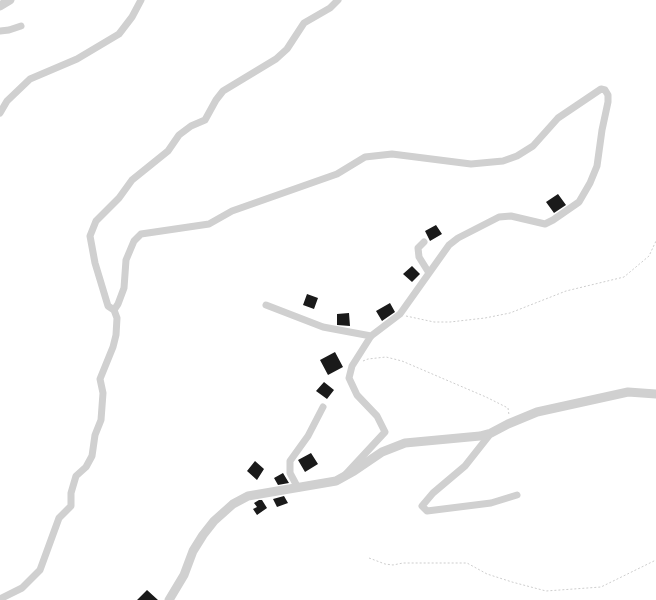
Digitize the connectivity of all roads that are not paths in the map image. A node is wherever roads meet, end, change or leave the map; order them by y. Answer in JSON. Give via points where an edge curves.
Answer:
{"nodes":[{"id":1,"x":10,"y":0,"type":"edge"},
{"id":2,"x":141,"y":0,"type":"edge"},
{"id":3,"x":338,"y":0,"type":"edge"},
{"id":4,"x":0,"y":6,"type":"edge"},
{"id":5,"x":21,"y":26,"type":"dead end"},
{"id":6,"x":0,"y":31,"type":"edge"},
{"id":7,"x":0,"y":113,"type":"edge"},
{"id":8,"x":424,"y":242,"type":"dead end"},
{"id":9,"x":429,"y":273,"type":"junction"},
{"id":10,"x":266,"y":305,"type":"dead end"},
{"id":11,"x":114,"y":310,"type":"junction"},
{"id":12,"x":371,"y":336,"type":"junction"},
{"id":13,"x":656,"y":394,"type":"edge"},
{"id":14,"x":323,"y":407,"type":"dead end"},
{"id":15,"x":491,"y":433,"type":"junction"},
{"id":16,"x":344,"y":476,"type":"junction"},
{"id":17,"x":298,"y":488,"type":"junction"},
{"id":18,"x":517,"y":495,"type":"dead end"},
{"id":19,"x":0,"y":599,"type":"edge"},
{"id":20,"x":169,"y":600,"type":"edge"}],
"edges":[{"from":1,"to":4,"type":"street"},
{"from":2,"to":7,"type":"street","via":[[119,34],[77,59],[30,79],[7,101]]},
{"from":3,"to":11,"type":"street","via":[[330,8],[304,23],[287,49],[276,59],[223,91],[205,120],[179,135],[168,151],[132,180],[119,198],[96,221],[90,236],[95,263],[108,306]]},
{"from":5,"to":6,"type":"street"},
{"from":8,"to":9,"type":"street","via":[[418,248],[419,256]]},
{"from":9,"to":11,"type":"street","via":[[449,245],[499,217],[511,216],[545,224],[579,202],[597,166],[608,102],[605,90],[601,89],[558,118],[533,146],[503,161],[471,164],[392,154],[365,157],[337,174],[232,211],[209,224],[141,234],[134,241],[126,260],[124,288]]},
{"from":9,"to":12,"type":"street","via":[[400,314]]},
{"from":10,"to":12,"type":"street","via":[[323,327]]},
{"from":11,"to":19,"type":"street","via":[[117,318],[116,335],[100,379],[103,393],[101,420],[96,431],[92,456],[86,467],[76,476],[71,493],[71,506],[59,518],[40,570],[22,588]]},
{"from":12,"to":16,"type":"street","via":[[352,366],[349,378],[357,395],[378,416],[385,432]]},
{"from":13,"to":15,"type":"street","via":[[628,392],[536,412]]},
{"from":14,"to":17,"type":"street","via":[[308,436],[290,461],[290,473]]},
{"from":15,"to":16,"type":"street","via":[[467,438],[405,443],[382,452]]},
{"from":15,"to":18,"type":"street","via":[[465,466],[433,493],[422,506],[427,511],[484,504]]},
{"from":16,"to":17,"type":"street"},
{"from":17,"to":20,"type":"street","via":[[259,493],[233,504],[203,535]]}]}
